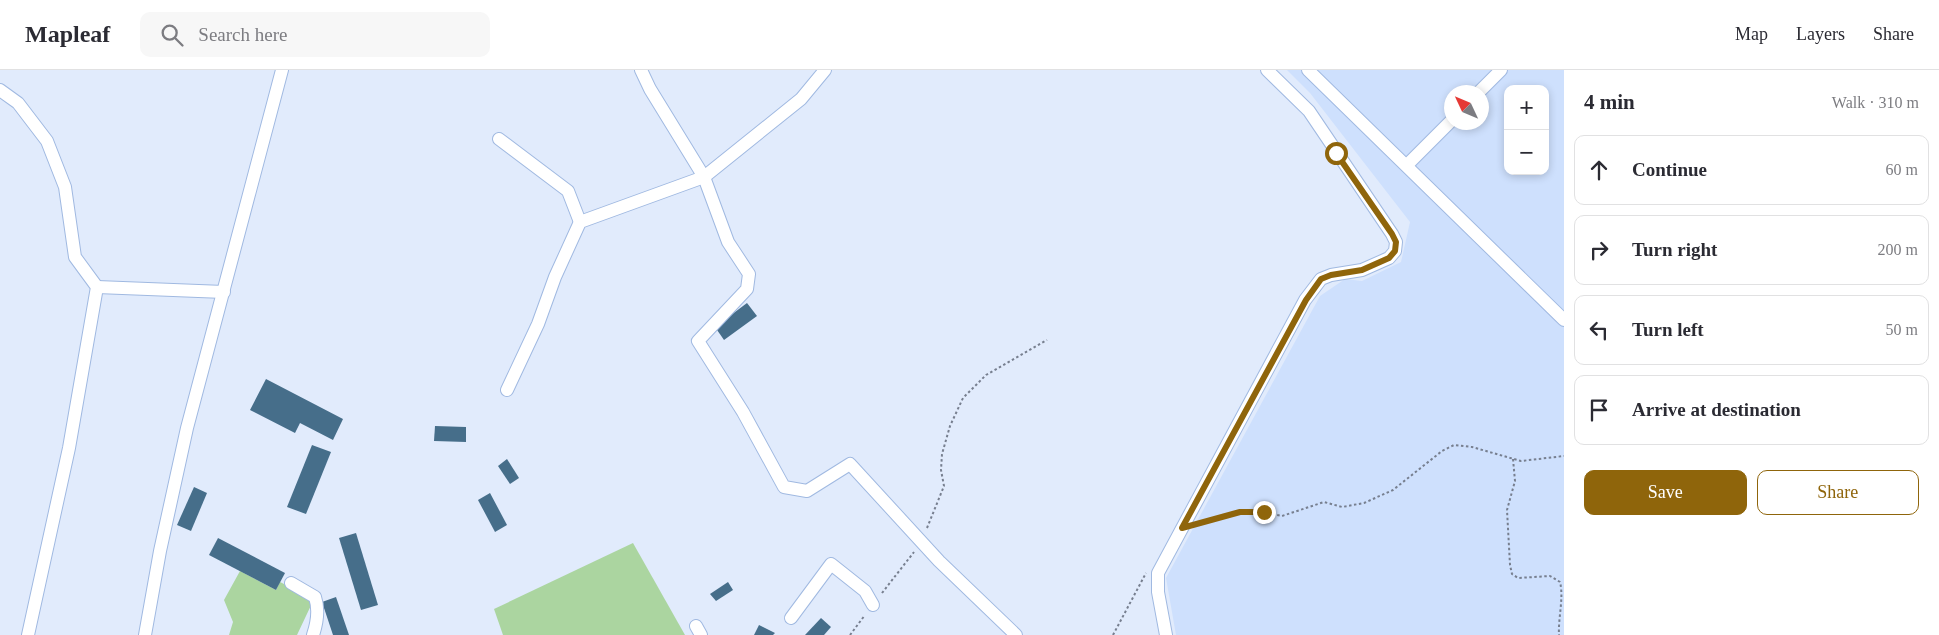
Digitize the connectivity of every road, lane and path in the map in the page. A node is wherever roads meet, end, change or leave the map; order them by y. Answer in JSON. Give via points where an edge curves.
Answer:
{"nodes":[{"id":1,"x":282,"y":70,"type":"edge"},
{"id":2,"x":641,"y":70,"type":"edge"},
{"id":3,"x":825,"y":70,"type":"edge"},
{"id":4,"x":1267,"y":70,"type":"edge"},
{"id":5,"x":1308,"y":70,"type":"edge"},
{"id":6,"x":1501,"y":70,"type":"edge"},
{"id":7,"x":1486,"y":85,"type":"edge"},
{"id":8,"x":0,"y":90,"type":"edge"},
{"id":9,"x":1444,"y":128,"type":"edge"},
{"id":10,"x":499,"y":138,"type":"dead end"},
{"id":11,"x":1407,"y":166,"type":"junction"},
{"id":12,"x":704,"y":177,"type":"junction"},
{"id":13,"x":580,"y":222,"type":"junction"},
{"id":14,"x":97,"y":287,"type":"junction"},
{"id":15,"x":224,"y":292,"type":"junction"},
{"id":16,"x":1564,"y":320,"type":"edge"},
{"id":17,"x":1047,"y":340,"type":"dead end"},
{"id":18,"x":507,"y":390,"type":"dead end"},
{"id":19,"x":1564,"y":456,"type":"edge"},
{"id":20,"x":1513,"y":459,"type":"junction"},
{"id":21,"x":1182,"y":528,"type":"junction"},
{"id":22,"x":921,"y":542,"type":"junction"},
{"id":23,"x":1164,"y":559,"type":"junction"},
{"id":24,"x":291,"y":583,"type":"dead end"},
{"id":25,"x":873,"y":605,"type":"junction"},
{"id":26,"x":791,"y":618,"type":"dead end"},
{"id":27,"x":28,"y":635,"type":"edge"},
{"id":28,"x":145,"y":635,"type":"edge"},
{"id":29,"x":313,"y":635,"type":"edge"},
{"id":30,"x":850,"y":635,"type":"edge"},
{"id":31,"x":1016,"y":635,"type":"edge"},
{"id":32,"x":1114,"y":635,"type":"edge"},
{"id":33,"x":1166,"y":635,"type":"edge"},
{"id":34,"x":1559,"y":635,"type":"edge"}],
"edges":[{"from":1,"to":15,"type":"street"},
{"from":2,"to":12,"type":"street"},
{"from":3,"to":12,"type":"street","via":[[800,99]]},
{"from":4,"to":21,"type":"street","via":[[1309,111],[1392,234],[1396,242],[1395,251],[1389,258],[1362,270],[1321,279],[1261,380]]},
{"from":5,"to":11,"type":"street"},
{"from":6,"to":7,"type":"street"},
{"from":8,"to":14,"type":"street","via":[[18,103],[47,141],[65,187],[75,257]]},
{"from":9,"to":11,"type":"street"},
{"from":10,"to":13,"type":"street","via":[[568,191]]},
{"from":11,"to":16,"type":"street"},
{"from":12,"to":13,"type":"street"},
{"from":12,"to":22,"type":"street","via":[[728,242],[750,274],[747,289],[698,342],[743,412],[784,487],[807,491],[850,464]]},
{"from":13,"to":18,"type":"street"},
{"from":14,"to":15,"type":"street"},
{"from":14,"to":27,"type":"street","via":[[69,448]]},
{"from":15,"to":28,"type":"street","via":[[187,428]]},
{"from":17,"to":22,"type":"path","via":[[986,375],[963,398],[942,454],[944,486]]},
{"from":19,"to":20,"type":"path"},
{"from":20,"to":21,"type":"path","via":[[1454,445],[1393,490],[1364,502],[1342,507],[1324,502],[1282,516],[1240,512]]},
{"from":20,"to":34,"type":"path","via":[[1515,481],[1507,510],[1512,574],[1518,578],[1550,576],[1560,582]]},
{"from":21,"to":23,"type":"street"},
{"from":22,"to":25,"type":"path"},
{"from":22,"to":31,"type":"street"},
{"from":23,"to":32,"type":"path","via":[[1145,574]]},
{"from":23,"to":33,"type":"street","via":[[1158,573],[1158,592]]},
{"from":24,"to":29,"type":"street","via":[[315,597],[316,626]]},
{"from":25,"to":26,"type":"street","via":[[865,591],[831,564]]},
{"from":25,"to":30,"type":"path"}]}
